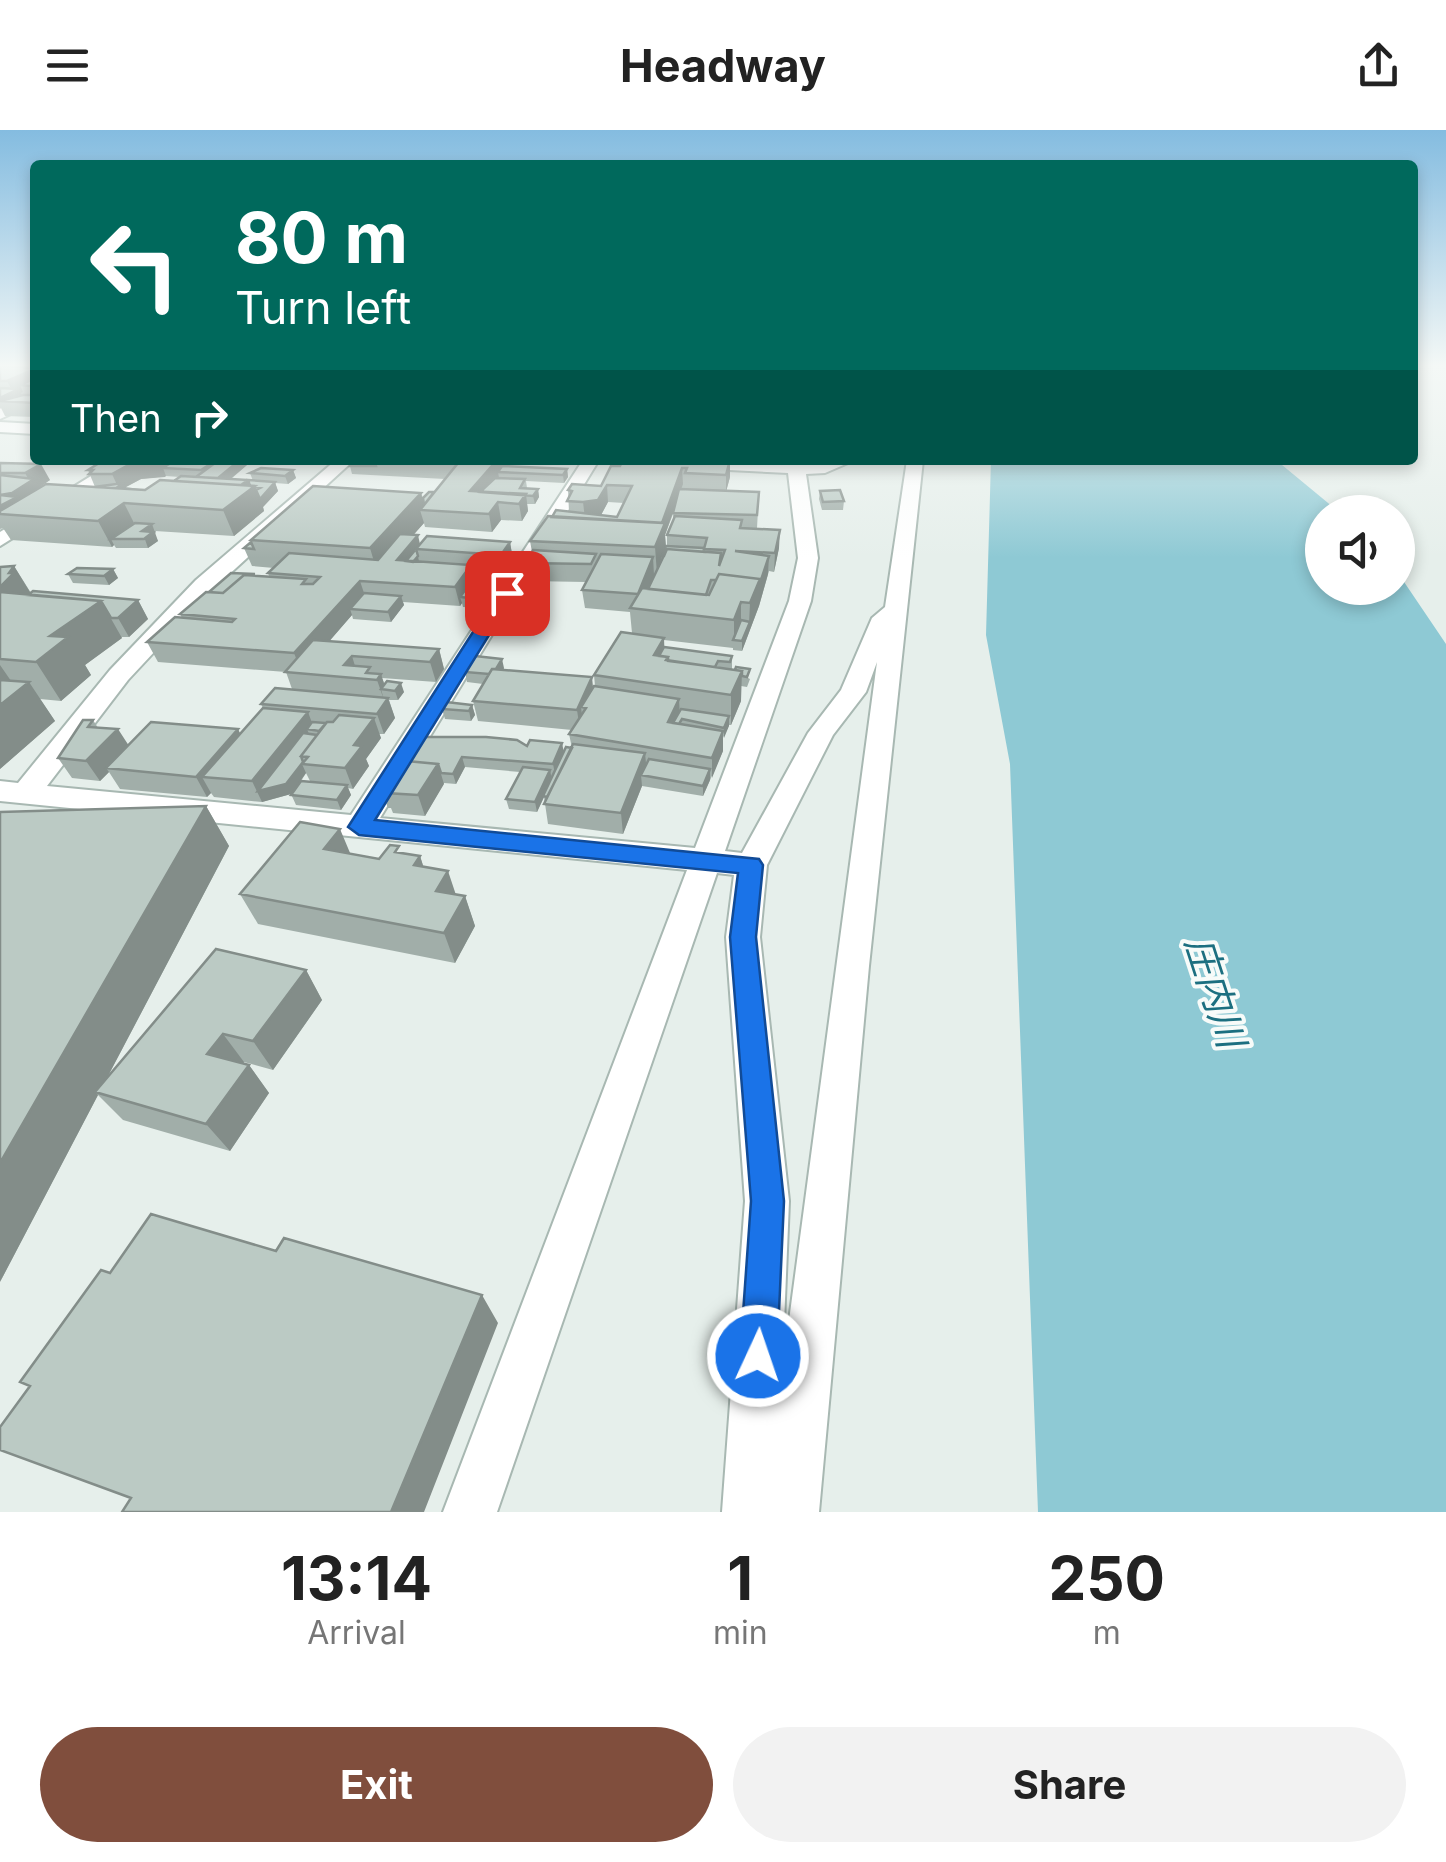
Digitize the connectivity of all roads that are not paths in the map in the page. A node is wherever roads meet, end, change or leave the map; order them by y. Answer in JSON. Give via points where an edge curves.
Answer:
{"nodes":[{"id":1,"x":121,"y":465,"type":"edge"},
{"id":2,"x":340,"y":465,"type":"edge"},
{"id":3,"x":588,"y":465,"type":"edge"},
{"id":4,"x":794,"y":465,"type":"edge"},
{"id":5,"x":799,"y":465,"type":"edge"},
{"id":6,"x":831,"y":465,"type":"edge"},
{"id":7,"x":914,"y":465,"type":"edge"},
{"id":8,"x":0,"y":540,"type":"edge"},
{"id":9,"x":898,"y":609,"type":"junction"},
{"id":10,"x":13,"y":792,"type":"edge"},
{"id":11,"x":359,"y":827,"type":"junction"},
{"id":12,"x":708,"y":860,"type":"junction"},
{"id":13,"x":751,"y":865,"type":"junction"},
{"id":14,"x":470,"y":1512,"type":"edge"},
{"id":15,"x":749,"y":1512,"type":"edge"},
{"id":16,"x":792,"y":1512,"type":"edge"}],
"edges":[{"from":1,"to":8,"type":"street"},
{"from":2,"to":10,"type":"street","via":[[204,586]]},
{"from":3,"to":11,"type":"street"},
{"from":4,"to":12,"type":"street","via":[[808,558],[800,601]]},
{"from":5,"to":6,"type":"street"},
{"from":7,"to":9,"type":"street"},
{"from":9,"to":13,"type":"street","via":[[883,618],[852,692],[821,733]]},
{"from":9,"to":16,"type":"street","via":[[851,966]]},
{"from":10,"to":11,"type":"street"},
{"from":11,"to":12,"type":"street"},
{"from":12,"to":13,"type":"street"},
{"from":12,"to":14,"type":"street"},
{"from":13,"to":15,"type":"street","via":[[743,937],[767,1201]]}]}
